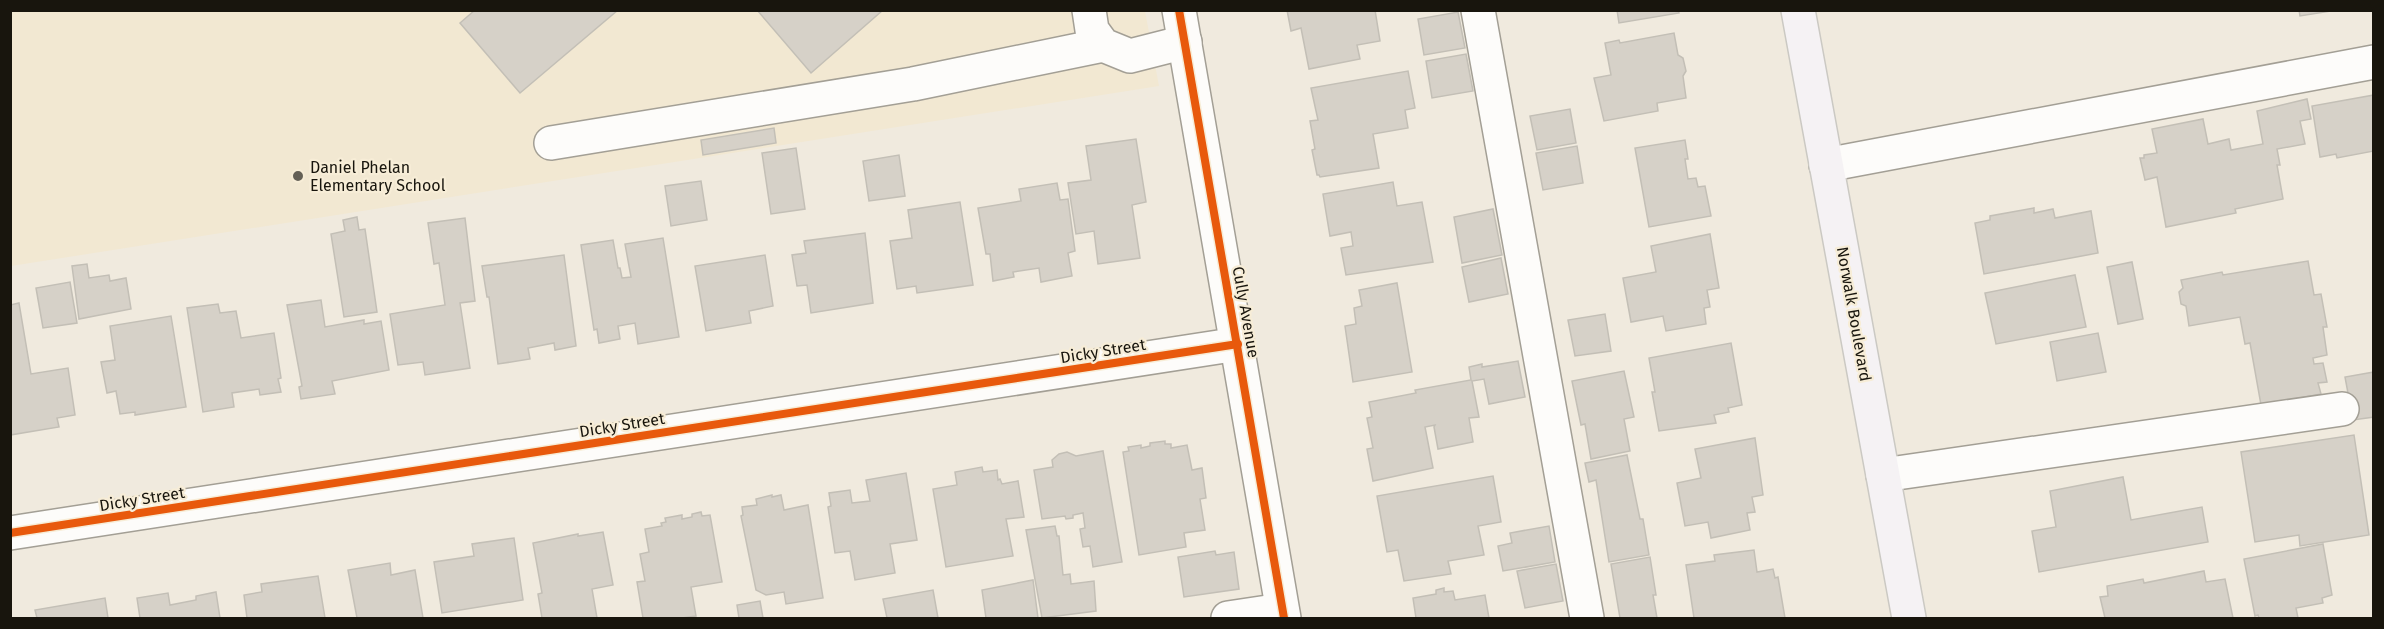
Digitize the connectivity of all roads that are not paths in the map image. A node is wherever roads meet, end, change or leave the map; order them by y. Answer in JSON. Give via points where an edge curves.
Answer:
{"nodes":[{"id":1,"x":1089,"y":10,"type":"edge"},
{"id":2,"x":1179,"y":10,"type":"edge"},
{"id":3,"x":1478,"y":10,"type":"edge"},
{"id":4,"x":1798,"y":10,"type":"edge"},
{"id":5,"x":1185,"y":42,"type":"junction"},
{"id":6,"x":1103,"y":45,"type":"junction"},
{"id":7,"x":2373,"y":62,"type":"edge"},
{"id":8,"x":551,"y":143,"type":"dead end"},
{"id":9,"x":1826,"y":165,"type":"junction"},
{"id":10,"x":1238,"y":344,"type":"junction"},
{"id":11,"x":2342,"y":409,"type":"dead end"},
{"id":12,"x":1883,"y":475,"type":"junction"},
{"id":13,"x":10,"y":533,"type":"edge"},
{"id":14,"x":1283,"y":614,"type":"edge"},
{"id":15,"x":1228,"y":618,"type":"edge"},
{"id":16,"x":1587,"y":618,"type":"edge"},
{"id":17,"x":1909,"y":618,"type":"edge"}],
"edges":[{"from":1,"to":6,"type":"street","via":[[1092,30]]},
{"from":2,"to":5,"type":"street","name":"Cully Avenue"},
{"from":3,"to":16,"type":"street"},
{"from":4,"to":9,"type":"main road","name":"Norwalk Boulevard"},
{"from":5,"to":6,"type":"street","via":[[1130,56]]},
{"from":5,"to":10,"type":"street","name":"Cully Avenue"},
{"from":6,"to":8,"type":"street","via":[[913,84]]},
{"from":7,"to":9,"type":"street"},
{"from":9,"to":12,"type":"main road","name":"Norwalk Boulevard"},
{"from":10,"to":13,"type":"street","name":"Dicky Street"},
{"from":10,"to":14,"type":"street","name":"Cully Avenue"},
{"from":11,"to":12,"type":"street"},
{"from":12,"to":17,"type":"main road","name":"Norwalk Boulevard"},
{"from":14,"to":15,"type":"street"}]}
